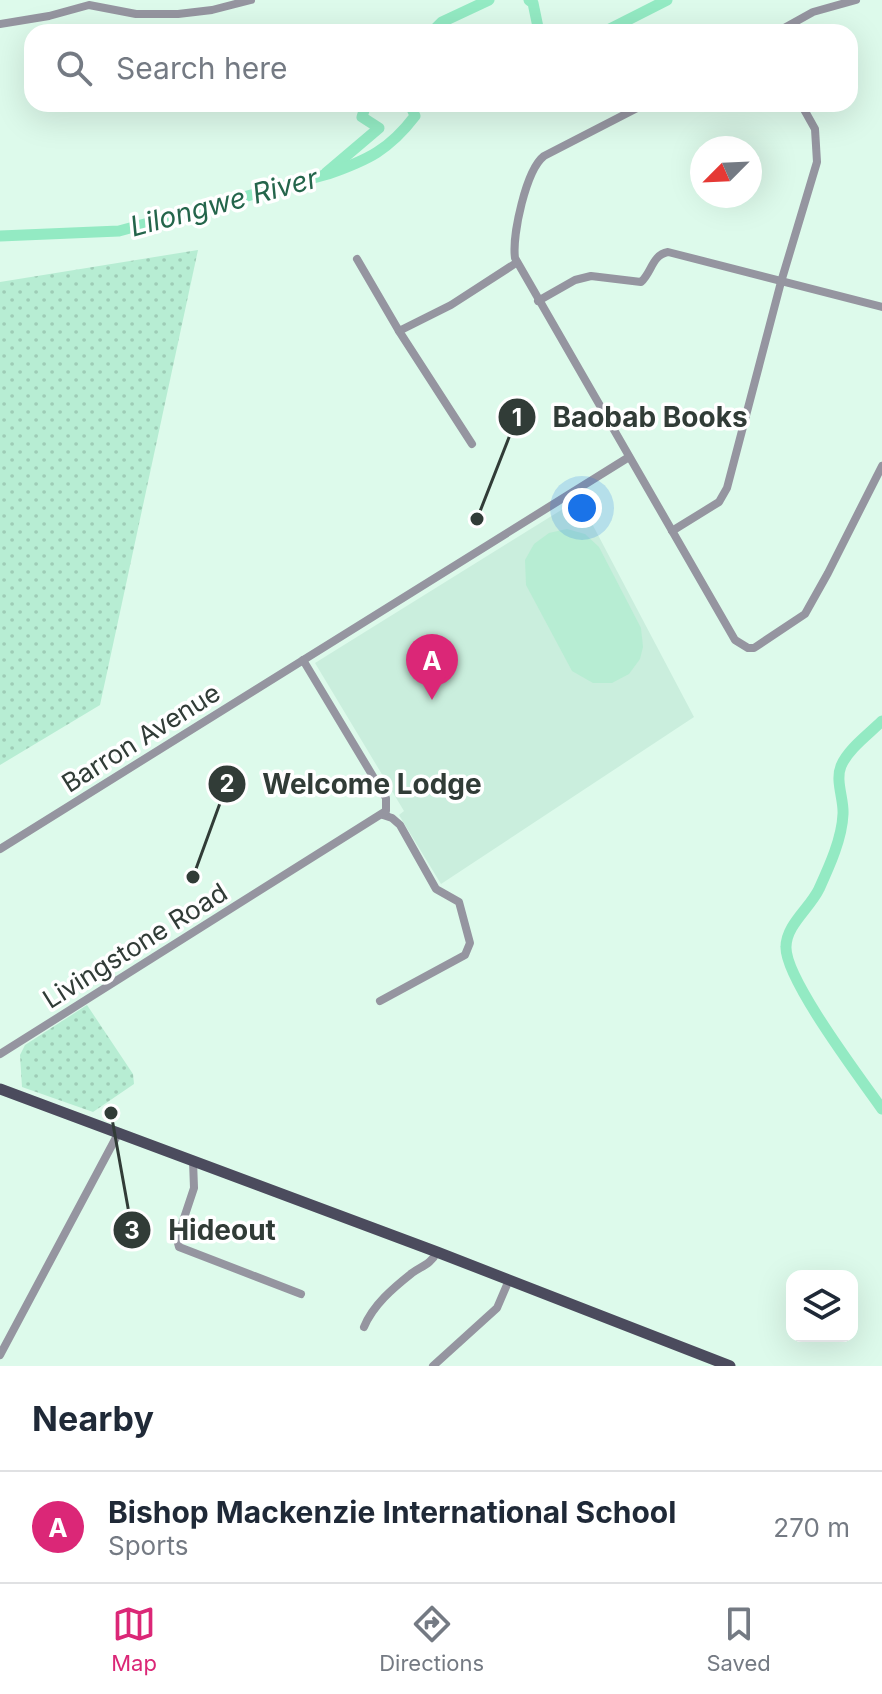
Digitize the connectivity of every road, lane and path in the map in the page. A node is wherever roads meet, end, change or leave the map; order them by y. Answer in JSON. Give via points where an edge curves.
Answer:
{"nodes":[{"id":1,"x":251,"y":0,"type":"edge"},
{"id":2,"x":856,"y":0,"type":"edge"},
{"id":3,"x":0,"y":24,"type":"edge"},
{"id":4,"x":791,"y":24,"type":"edge"},
{"id":5,"x":629,"y":112,"type":"edge"},
{"id":6,"x":805,"y":112,"type":"edge"},
{"id":7,"x":357,"y":259,"type":"dead end"},
{"id":8,"x":516,"y":263,"type":"junction"},
{"id":9,"x":781,"y":282,"type":"junction"},
{"id":10,"x":538,"y":301,"type":"junction"},
{"id":11,"x":882,"y":307,"type":"edge"},
{"id":12,"x":399,"y":331,"type":"junction"},
{"id":13,"x":472,"y":444,"type":"dead end"},
{"id":14,"x":629,"y":457,"type":"junction"},
{"id":15,"x":882,"y":466,"type":"edge"},
{"id":16,"x":672,"y":531,"type":"junction"},
{"id":17,"x":303,"y":660,"type":"junction"},
{"id":18,"x":383,"y":815,"type":"junction"},
{"id":19,"x":0,"y":849,"type":"edge"},
{"id":20,"x":380,"y":1001,"type":"dead end"},
{"id":21,"x":0,"y":1054,"type":"edge"},
{"id":22,"x":2,"y":1089,"type":"edge"},
{"id":23,"x":119,"y":1132,"type":"junction"},
{"id":24,"x":193,"y":1161,"type":"junction"},
{"id":25,"x":437,"y":1252,"type":"junction"},
{"id":26,"x":509,"y":1280,"type":"junction"},
{"id":27,"x":301,"y":1294,"type":"dead end"},
{"id":28,"x":364,"y":1327,"type":"dead end"},
{"id":29,"x":0,"y":1355,"type":"edge"},
{"id":30,"x":433,"y":1366,"type":"edge"},
{"id":31,"x":730,"y":1366,"type":"edge"}],
"edges":[{"from":1,"to":3,"type":"street","via":[[178,14],[136,14],[89,5]]},
{"from":2,"to":4,"type":"street"},
{"from":5,"to":8,"type":"street","via":[[536,163],[521,209]]},
{"from":6,"to":9,"type":"street","via":[[815,129],[817,162]]},
{"from":7,"to":12,"type":"street"},
{"from":8,"to":10,"type":"street"},
{"from":8,"to":12,"type":"street"},
{"from":9,"to":10,"type":"street","via":[[668,252],[656,258],[641,282],[591,276]]},
{"from":9,"to":11,"type":"street"},
{"from":9,"to":16,"type":"street","via":[[727,488],[719,502]]},
{"from":10,"to":14,"type":"street"},
{"from":12,"to":13,"type":"street"},
{"from":14,"to":16,"type":"street"},
{"from":14,"to":17,"type":"street","name":"Barron Avenue"},
{"from":15,"to":16,"type":"street","via":[[809,608],[754,648],[735,640]]},
{"from":17,"to":18,"type":"street","via":[[386,798]]},
{"from":17,"to":19,"type":"street","name":"Barron Avenue"},
{"from":18,"to":20,"type":"street","via":[[400,825],[436,889],[459,902],[470,943],[465,955]]},
{"from":18,"to":21,"type":"street","name":"Livingstone Road"},
{"from":22,"to":23,"type":"main road"},
{"from":23,"to":24,"type":"main road"},
{"from":23,"to":29,"type":"street"},
{"from":24,"to":25,"type":"main road"},
{"from":24,"to":27,"type":"street","via":[[194,1188],[179,1247]]},
{"from":25,"to":26,"type":"main road"},
{"from":25,"to":28,"type":"street","via":[[376,1304]]},
{"from":26,"to":30,"type":"street","via":[[500,1305]]},
{"from":26,"to":31,"type":"main road"}]}
